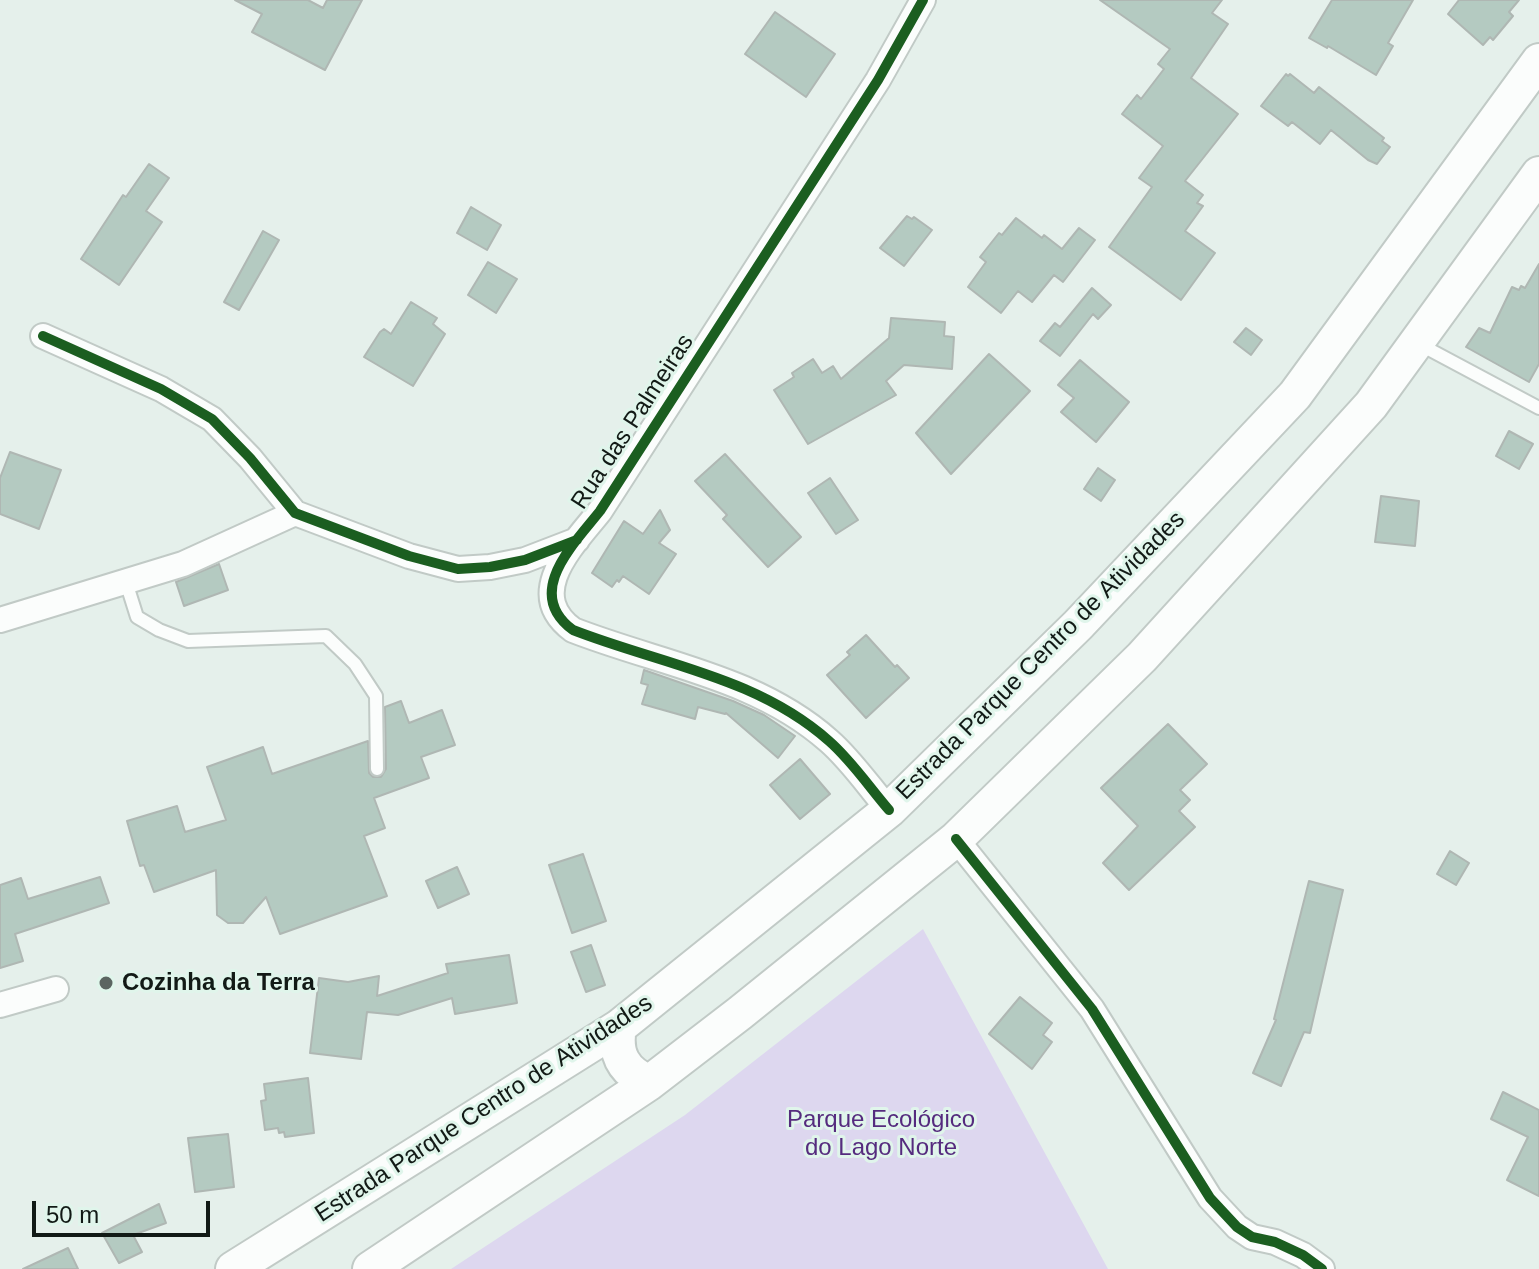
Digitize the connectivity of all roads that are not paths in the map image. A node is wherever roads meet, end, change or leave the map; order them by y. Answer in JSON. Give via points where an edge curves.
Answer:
{"nodes":[{"id":1,"x":923,"y":0,"type":"edge"},
{"id":2,"x":1539,"y":61,"type":"edge"},
{"id":3,"x":1539,"y":174,"type":"edge"},
{"id":4,"x":43,"y":336,"type":"dead end"},
{"id":5,"x":1417,"y":342,"type":"junction"},
{"id":6,"x":1539,"y":408,"type":"edge"},
{"id":7,"x":295,"y":513,"type":"junction"},
{"id":8,"x":577,"y":540,"type":"junction"},
{"id":9,"x":126,"y":582,"type":"junction"},
{"id":10,"x":0,"y":620,"type":"edge"},
{"id":11,"x":377,"y":769,"type":"dead end"},
{"id":12,"x":889,"y":810,"type":"junction"},
{"id":13,"x":956,"y":839,"type":"junction"},
{"id":14,"x":56,"y":989,"type":"dead end"},
{"id":15,"x":0,"y":1005,"type":"edge"},
{"id":16,"x":619,"y":1027,"type":"junction"},
{"id":17,"x":649,"y":1083,"type":"junction"},
{"id":18,"x":233,"y":1269,"type":"edge"},
{"id":19,"x":370,"y":1269,"type":"edge"},
{"id":20,"x":1322,"y":1269,"type":"edge"}],
"edges":[{"from":1,"to":8,"type":"street","name":"Rua das Palmeiras","via":[[878,80]]},
{"from":2,"to":12,"type":"main road","name":"Estrada Parque Centro de Atividades","via":[[1295,395],[1078,625]]},
{"from":3,"to":5,"type":"main road"},
{"from":4,"to":7,"type":"street","via":[[161,389],[212,419]]},
{"from":5,"to":6,"type":"lane"},
{"from":5,"to":13,"type":"main road","via":[[1371,405],[1142,657]]},
{"from":7,"to":8,"type":"street","via":[[458,569],[525,560]]},
{"from":7,"to":9,"type":"street","via":[[183,564]]},
{"from":8,"to":12,"type":"street","name":"Rua das Palmeiras","via":[[551,587],[552,606],[561,621],[606,643],[745,687],[792,713],[830,741]]},
{"from":9,"to":10,"type":"street"},
{"from":9,"to":11,"type":"lane","via":[[137,617],[188,641],[326,636],[355,664],[376,696]]},
{"from":12,"to":16,"type":"main road","name":"Estrada Parque Centro de Atividades"},
{"from":13,"to":17,"type":"main road"},
{"from":13,"to":20,"type":"street","via":[[1092,1009],[1210,1198],[1252,1237],[1275,1242]]},
{"from":14,"to":15,"type":"street"},
{"from":16,"to":17,"type":"main road","via":[[619,1055],[625,1067]]},
{"from":16,"to":18,"type":"main road","name":"Estrada Parque Centro de Atividades"},
{"from":17,"to":19,"type":"main road"}]}
